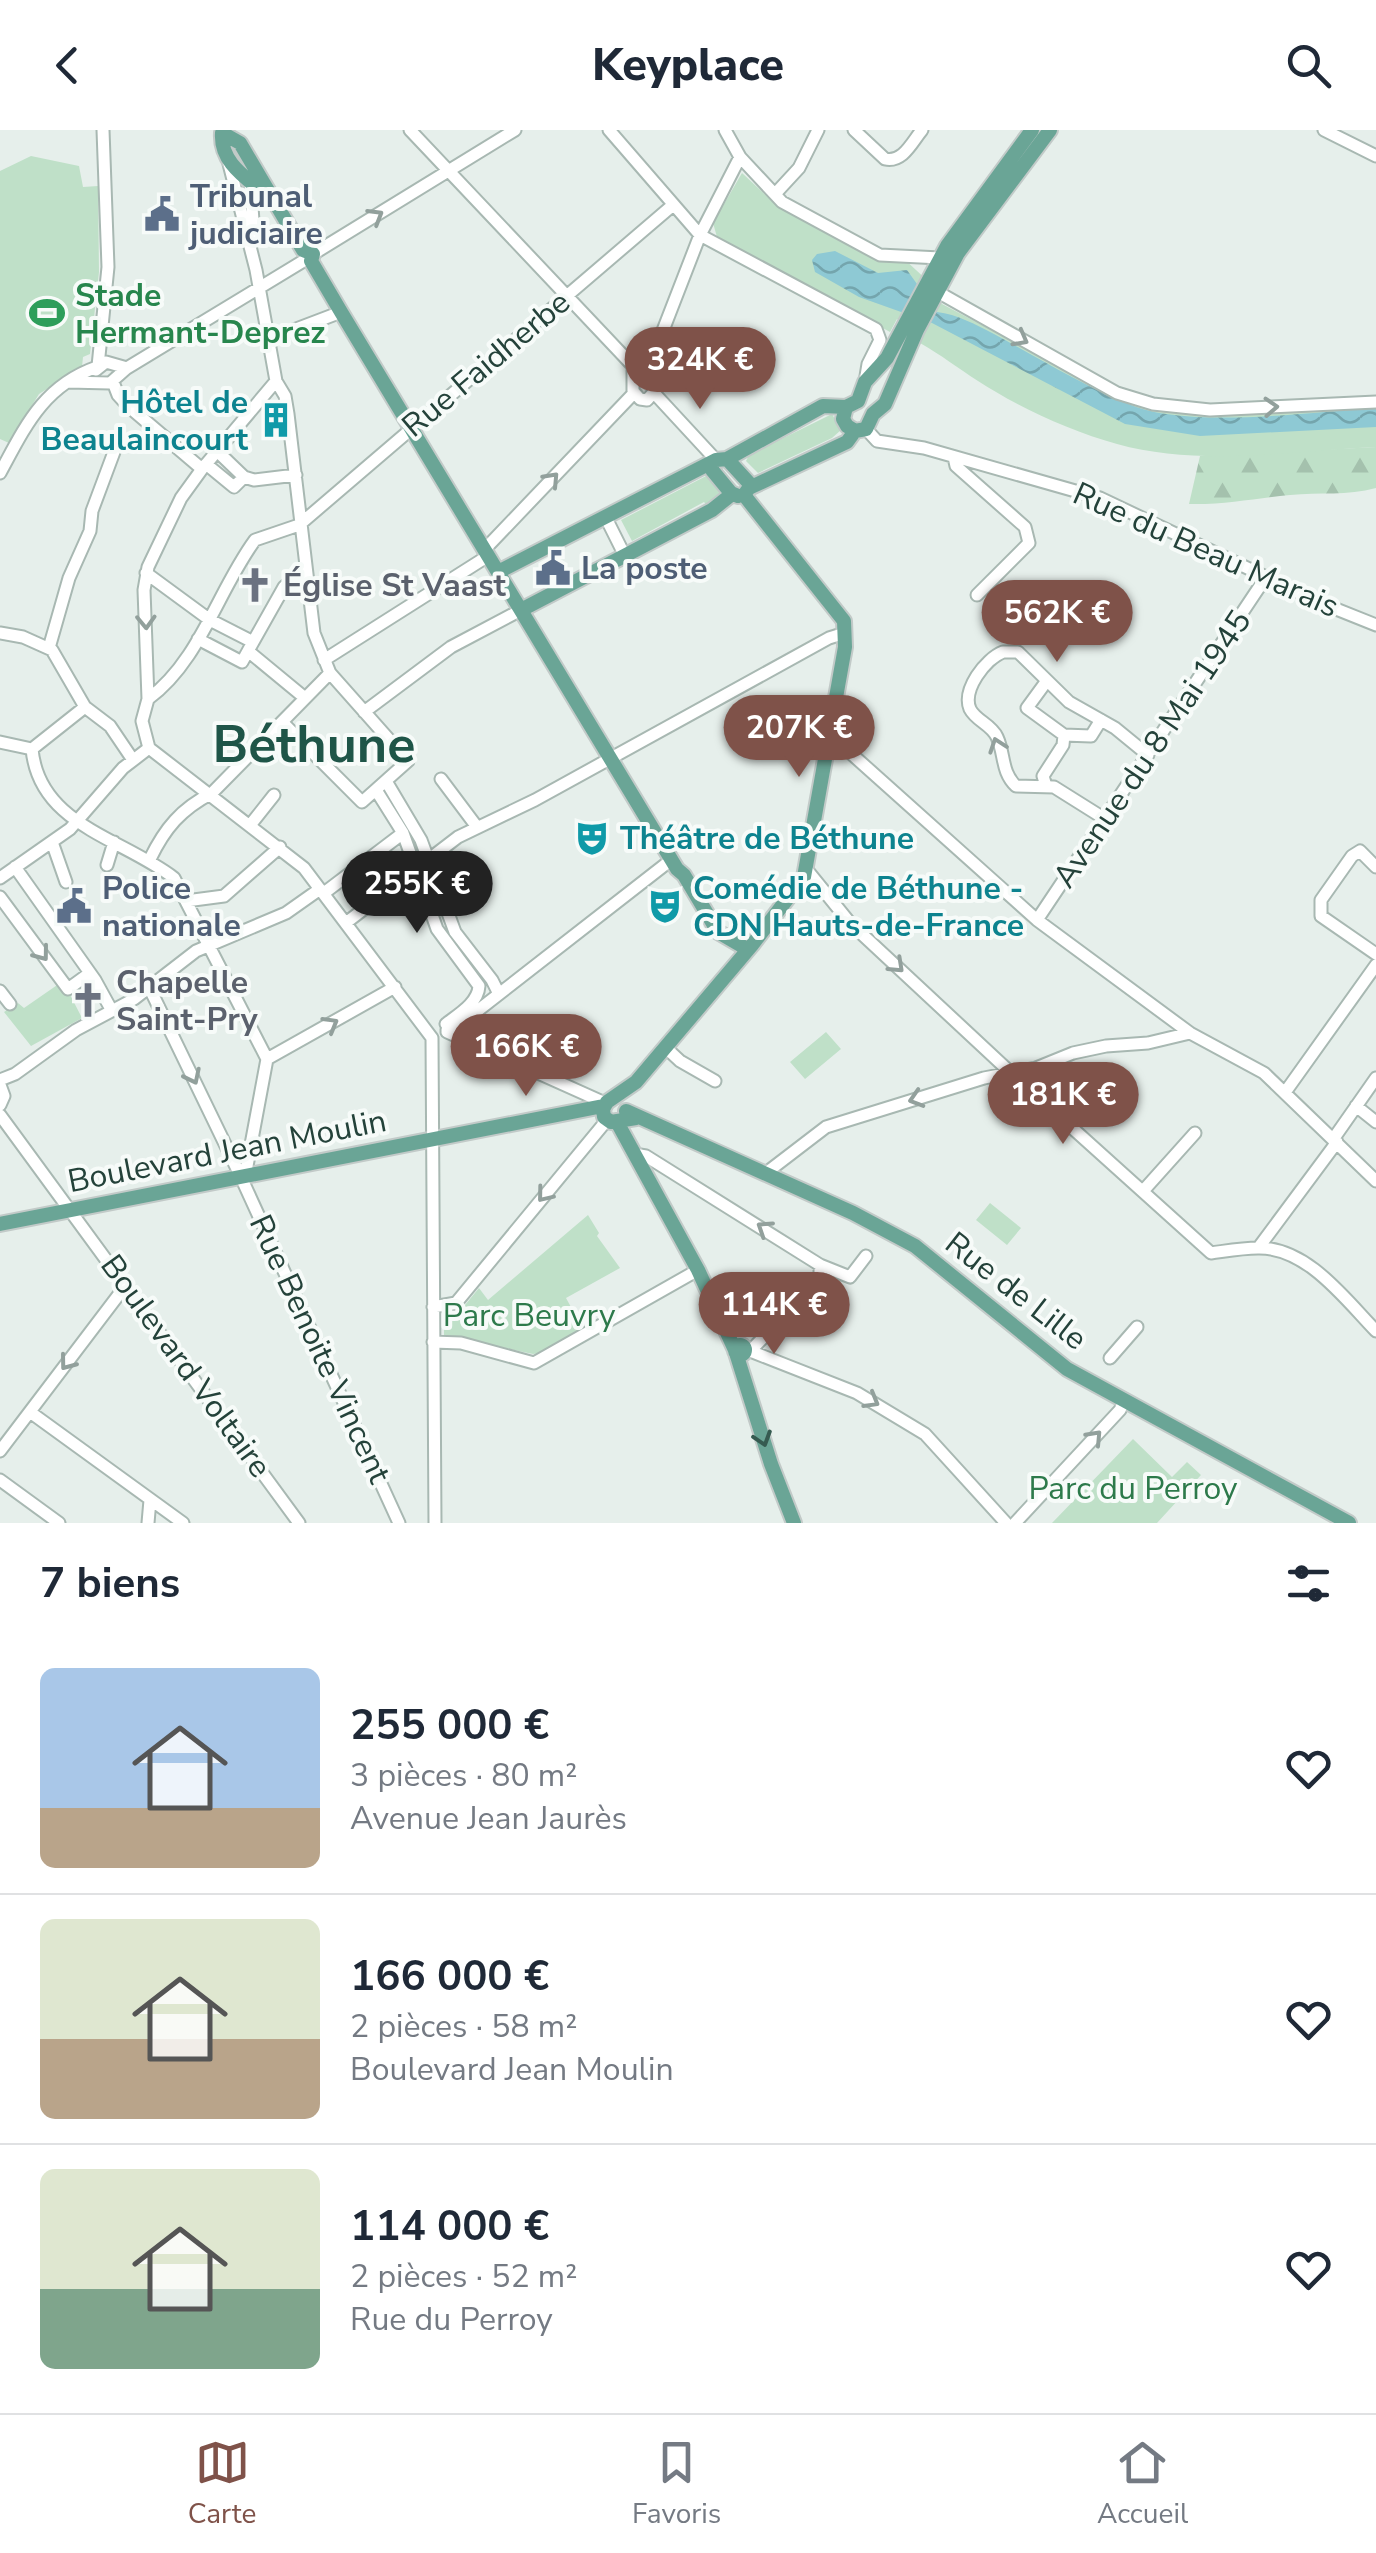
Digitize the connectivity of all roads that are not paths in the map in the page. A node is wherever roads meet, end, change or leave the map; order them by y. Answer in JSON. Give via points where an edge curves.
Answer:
{"nodes":[{"id":1,"x":103,"y":130,"type":"edge"},
{"id":2,"x":410,"y":130,"type":"edge"},
{"id":3,"x":515,"y":130,"type":"edge"},
{"id":4,"x":609,"y":130,"type":"edge"},
{"id":5,"x":726,"y":130,"type":"edge"},
{"id":6,"x":818,"y":130,"type":"edge"},
{"id":7,"x":854,"y":130,"type":"edge"},
{"id":8,"x":922,"y":130,"type":"edge"},
{"id":9,"x":1032,"y":130,"type":"edge"},
{"id":10,"x":1050,"y":130,"type":"edge"},
{"id":11,"x":1324,"y":130,"type":"edge"},
{"id":12,"x":224,"y":131,"type":"edge"},
{"id":13,"x":248,"y":156,"type":"junction"},
{"id":14,"x":1376,"y":156,"type":"edge"},
{"id":15,"x":740,"y":158,"type":"junction"},
{"id":16,"x":228,"y":160,"type":"junction"},
{"id":17,"x":448,"y":172,"type":"junction"},
{"id":18,"x":250,"y":181,"type":"junction"},
{"id":19,"x":775,"y":194,"type":"junction"},
{"id":20,"x":276,"y":203,"type":"junction"},
{"id":21,"x":673,"y":205,"type":"junction"},
{"id":22,"x":700,"y":235,"type":"junction"},
{"id":23,"x":309,"y":257,"type":"junction"},
{"id":24,"x":940,"y":258,"type":"junction"},
{"id":25,"x":256,"y":270,"type":"junction"},
{"id":26,"x":260,"y":288,"type":"junction"},
{"id":27,"x":935,"y":295,"type":"junction"},
{"id":28,"x":564,"y":297,"type":"junction"},
{"id":29,"x":340,"y":312,"type":"junction"},
{"id":30,"x":911,"y":327,"type":"junction"},
{"id":31,"x":270,"y":340,"type":"junction"},
{"id":32,"x":650,"y":364,"type":"junction"},
{"id":33,"x":634,"y":367,"type":"junction"},
{"id":34,"x":108,"y":369,"type":"junction"},
{"id":35,"x":276,"y":381,"type":"junction"},
{"id":36,"x":865,"y":382,"type":"junction"},
{"id":37,"x":634,"y":393,"type":"junction"},
{"id":38,"x":655,"y":394,"type":"junction"},
{"id":39,"x":1376,"y":402,"type":"edge"},
{"id":40,"x":852,"y":404,"type":"junction"},
{"id":41,"x":410,"y":428,"type":"junction"},
{"id":42,"x":860,"y":429,"type":"junction"},
{"id":43,"x":877,"y":441,"type":"junction"},
{"id":44,"x":221,"y":446,"type":"junction"},
{"id":45,"x":114,"y":452,"type":"dead end"},
{"id":46,"x":954,"y":456,"type":"junction"},
{"id":47,"x":718,"y":461,"type":"junction"},
{"id":48,"x":204,"y":467,"type":"junction"},
{"id":49,"x":0,"y":474,"type":"edge"},
{"id":50,"x":296,"y":476,"type":"junction"},
{"id":51,"x":244,"y":477,"type":"junction"},
{"id":52,"x":742,"y":492,"type":"junction"},
{"id":53,"x":606,"y":518,"type":"junction"},
{"id":54,"x":299,"y":525,"type":"junction"},
{"id":55,"x":486,"y":552,"type":"junction"},
{"id":56,"x":625,"y":556,"type":"junction"},
{"id":57,"x":498,"y":572,"type":"junction"},
{"id":58,"x":146,"y":574,"type":"junction"},
{"id":59,"x":1266,"y":577,"type":"junction"},
{"id":60,"x":306,"y":578,"type":"junction"},
{"id":61,"x":977,"y":596,"type":"dead end"},
{"id":62,"x":520,"y":610,"type":"junction"},
{"id":63,"x":210,"y":620,"type":"junction"},
{"id":64,"x":1376,"y":625,"type":"edge"},
{"id":65,"x":845,"y":633,"type":"junction"},
{"id":66,"x":0,"y":634,"type":"edge"},
{"id":67,"x":198,"y":639,"type":"junction"},
{"id":68,"x":250,"y":647,"type":"junction"},
{"id":69,"x":50,"y":648,"type":"junction"},
{"id":70,"x":327,"y":666,"type":"junction"},
{"id":71,"x":1046,"y":682,"type":"junction"},
{"id":72,"x":306,"y":698,"type":"junction"},
{"id":73,"x":148,"y":700,"type":"junction"},
{"id":74,"x":85,"y":707,"type":"junction"},
{"id":75,"x":364,"y":712,"type":"junction"},
{"id":76,"x":1101,"y":720,"type":"junction"},
{"id":77,"x":282,"y":722,"type":"junction"},
{"id":78,"x":1064,"y":735,"type":"junction"},
{"id":79,"x":0,"y":742,"type":"edge"},
{"id":80,"x":828,"y":744,"type":"junction"},
{"id":81,"x":149,"y":748,"type":"junction"},
{"id":82,"x":32,"y":749,"type":"junction"},
{"id":83,"x":1148,"y":755,"type":"junction"},
{"id":84,"x":608,"y":758,"type":"junction"},
{"id":85,"x":133,"y":760,"type":"junction"},
{"id":86,"x":442,"y":779,"type":"dead end"},
{"id":87,"x":381,"y":785,"type":"junction"},
{"id":88,"x":1046,"y":786,"type":"junction"},
{"id":89,"x":212,"y":793,"type":"junction"},
{"id":90,"x":274,"y":794,"type":"dead end"},
{"id":91,"x":78,"y":820,"type":"junction"},
{"id":92,"x":1104,"y":820,"type":"junction"},
{"id":93,"x":251,"y":824,"type":"junction"},
{"id":94,"x":476,"y":828,"type":"junction"},
{"id":95,"x":403,"y":833,"type":"junction"},
{"id":96,"x":52,"y":842,"type":"junction"},
{"id":97,"x":114,"y":842,"type":"junction"},
{"id":98,"x":280,"y":847,"type":"junction"},
{"id":99,"x":150,"y":859,"type":"junction"},
{"id":100,"x":428,"y":859,"type":"junction"},
{"id":101,"x":107,"y":864,"type":"dead end"},
{"id":102,"x":674,"y":865,"type":"junction"},
{"id":103,"x":14,"y":868,"type":"junction"},
{"id":104,"x":416,"y":868,"type":"junction"},
{"id":105,"x":1376,"y":868,"type":"edge"},
{"id":106,"x":807,"y":870,"type":"junction"},
{"id":107,"x":0,"y":878,"type":"edge"},
{"id":108,"x":66,"y":882,"type":"dead end"},
{"id":109,"x":322,"y":891,"type":"junction"},
{"id":110,"x":224,"y":896,"type":"junction"},
{"id":111,"x":0,"y":898,"type":"edge"},
{"id":112,"x":186,"y":901,"type":"junction"},
{"id":113,"x":225,"y":911,"type":"dead end"},
{"id":114,"x":448,"y":916,"type":"junction"},
{"id":115,"x":434,"y":920,"type":"junction"},
{"id":116,"x":1037,"y":920,"type":"junction"},
{"id":117,"x":348,"y":922,"type":"junction"},
{"id":118,"x":209,"y":945,"type":"junction"},
{"id":119,"x":737,"y":952,"type":"junction"},
{"id":120,"x":1376,"y":954,"type":"edge"},
{"id":121,"x":1376,"y":965,"type":"edge"},
{"id":122,"x":90,"y":973,"type":"junction"},
{"id":123,"x":394,"y":987,"type":"junction"},
{"id":124,"x":150,"y":989,"type":"junction"},
{"id":125,"x":496,"y":990,"type":"junction"},
{"id":126,"x":0,"y":991,"type":"edge"},
{"id":127,"x":10,"y":1004,"type":"dead end"},
{"id":128,"x":112,"y":1011,"type":"junction"},
{"id":129,"x":445,"y":1026,"type":"junction"},
{"id":130,"x":429,"y":1033,"type":"junction"},
{"id":131,"x":1190,"y":1033,"type":"junction"},
{"id":132,"x":665,"y":1047,"type":"junction"},
{"id":133,"x":267,"y":1059,"type":"junction"},
{"id":134,"x":1010,"y":1072,"type":"junction"},
{"id":135,"x":1376,"y":1078,"type":"edge"},
{"id":136,"x":715,"y":1081,"type":"dead end"},
{"id":137,"x":1286,"y":1091,"type":"junction"},
{"id":138,"x":1,"y":1092,"type":"edge"},
{"id":139,"x":1356,"y":1106,"type":"junction"},
{"id":140,"x":616,"y":1114,"type":"junction"},
{"id":141,"x":3,"y":1117,"type":"edge"},
{"id":142,"x":1376,"y":1122,"type":"edge"},
{"id":143,"x":1195,"y":1133,"type":"dead end"},
{"id":144,"x":431,"y":1140,"type":"junction"},
{"id":145,"x":1335,"y":1140,"type":"junction"},
{"id":146,"x":634,"y":1154,"type":"junction"},
{"id":147,"x":766,"y":1173,"type":"junction"},
{"id":148,"x":240,"y":1175,"type":"junction"},
{"id":149,"x":1376,"y":1181,"type":"edge"},
{"id":150,"x":1143,"y":1192,"type":"junction"},
{"id":151,"x":72,"y":1210,"type":"junction"},
{"id":152,"x":0,"y":1224,"type":"edge"},
{"id":153,"x":1260,"y":1248,"type":"junction"},
{"id":154,"x":866,"y":1256,"type":"dead end"},
{"id":155,"x":820,"y":1265,"type":"junction"},
{"id":156,"x":698,"y":1270,"type":"junction"},
{"id":157,"x":128,"y":1287,"type":"junction"},
{"id":158,"x":433,"y":1306,"type":"junction"},
{"id":159,"x":1137,"y":1327,"type":"dead end"},
{"id":160,"x":1376,"y":1331,"type":"edge"},
{"id":161,"x":434,"y":1342,"type":"junction"},
{"id":162,"x":742,"y":1350,"type":"junction"},
{"id":163,"x":1110,"y":1358,"type":"dead end"},
{"id":164,"x":1124,"y":1401,"type":"junction"},
{"id":165,"x":30,"y":1412,"type":"junction"},
{"id":166,"x":0,"y":1451,"type":"edge"},
{"id":167,"x":0,"y":1480,"type":"edge"},
{"id":168,"x":150,"y":1500,"type":"junction"},
{"id":169,"x":59,"y":1523,"type":"edge"},
{"id":170,"x":148,"y":1523,"type":"edge"},
{"id":171,"x":182,"y":1523,"type":"edge"},
{"id":172,"x":300,"y":1523,"type":"edge"},
{"id":173,"x":399,"y":1523,"type":"edge"},
{"id":174,"x":436,"y":1523,"type":"edge"},
{"id":175,"x":794,"y":1523,"type":"edge"},
{"id":176,"x":1006,"y":1523,"type":"edge"},
{"id":177,"x":1014,"y":1523,"type":"edge"},
{"id":178,"x":1348,"y":1523,"type":"edge"}],
"edges":[{"from":1,"to":34,"type":"street"},
{"from":2,"to":17,"type":"street"},
{"from":3,"to":17,"type":"street"},
{"from":4,"to":21,"type":"street"},
{"from":5,"to":15,"type":"street"},
{"from":6,"to":19,"type":"street","via":[[799,168]]},
{"from":7,"to":8,"type":"street","via":[[892,161]]},
{"from":9,"to":24,"type":"main road"},
{"from":10,"to":27,"type":"main road","via":[[958,252]]},
{"from":11,"to":14,"type":"street"},
{"from":12,"to":13,"type":"main road"},
{"from":12,"to":16,"type":"main road","via":[[221,148]]},
{"from":13,"to":18,"type":"street"},
{"from":13,"to":20,"type":"main road"},
{"from":15,"to":19,"type":"street"},
{"from":15,"to":22,"type":"street"},
{"from":16,"to":18,"type":"main road"},
{"from":16,"to":25,"type":"street"},
{"from":23,"to":17,"type":"street","one_way":true},
{"from":17,"to":28,"type":"street"},
{"from":18,"to":20,"type":"main road"},
{"from":18,"to":25,"type":"street"},
{"from":19,"to":24,"type":"street","via":[[880,255]]},
{"from":20,"to":23,"type":"main road"},
{"from":21,"to":22,"type":"street"},
{"from":21,"to":28,"type":"street","name":"Rue Faidherbe"},
{"from":22,"to":32,"type":"street"},
{"from":22,"to":36,"type":"street","via":[[876,329],[880,340]]},
{"from":23,"to":26,"type":"street"},
{"from":23,"to":29,"type":"main road"},
{"from":24,"to":30,"type":"main road"},
{"from":25,"to":26,"type":"street"},
{"from":26,"to":31,"type":"street"},
{"from":26,"to":34,"type":"street"},
{"from":27,"to":30,"type":"main road"},
{"from":27,"to":39,"type":"street","one_way":true,"via":[[1117,393],[1153,404],[1210,410]]},
{"from":28,"to":33,"type":"street"},
{"from":28,"to":41,"type":"street","name":"Rue Faidherbe"},
{"from":29,"to":31,"type":"street"},
{"from":29,"to":41,"type":"main road"},
{"from":30,"to":36,"type":"main road"},
{"from":30,"to":42,"type":"main road","via":[[885,404]]},
{"from":31,"to":35,"type":"street"},
{"from":32,"to":33,"type":"street"},
{"from":32,"to":38,"type":"street"},
{"from":33,"to":37,"type":"street"},
{"from":34,"to":48,"type":"street","via":[[128,406]]},
{"from":34,"to":49,"type":"street","via":[[68,382],[38,406]]},
{"from":35,"to":44,"type":"street"},
{"from":35,"to":50,"type":"street"},
{"from":36,"to":40,"type":"main road"},
{"from":37,"to":38,"type":"street","via":[[640,400]]},
{"from":55,"to":37,"type":"street","one_way":true},
{"from":38,"to":47,"type":"street"},
{"from":40,"to":42,"type":"main road","via":[[844,423]]},
{"from":40,"to":42,"type":"main road","via":[[866,403]]},
{"from":40,"to":47,"type":"main road","via":[[823,406]]},
{"from":41,"to":54,"type":"street","name":"Rue Faidherbe"},
{"from":41,"to":55,"type":"main road"},
{"from":42,"to":43,"type":"street","name":"Rue du Beau Marais"},
{"from":42,"to":43,"type":"street"},
{"from":42,"to":52,"type":"main road"},
{"from":43,"to":46,"type":"street","name":"Rue du Beau Marais"},
{"from":44,"to":48,"type":"street"},
{"from":44,"to":51,"type":"street"},
{"from":45,"to":69,"type":"street"},
{"from":46,"to":59,"type":"street","name":"Rue du Beau Marais","via":[[1100,498]]},
{"from":46,"to":61,"type":"street","via":[[956,466],[1029,537]]},
{"from":47,"to":52,"type":"main road","via":[[712,470]]},
{"from":47,"to":53,"type":"main road"},
{"from":48,"to":51,"type":"street","via":[[234,487]]},
{"from":48,"to":58,"type":"street","via":[[181,498]]},
{"from":50,"to":51,"type":"street"},
{"from":50,"to":54,"type":"street"},
{"from":52,"to":56,"type":"main road"},
{"from":52,"to":65,"type":"main road","via":[[842,615]]},
{"from":53,"to":56,"type":"street"},
{"from":53,"to":57,"type":"main road"},
{"from":54,"to":60,"type":"street"},
{"from":54,"to":63,"type":"street","name":"Rue Faidherbe","via":[[256,540]]},
{"from":55,"to":57,"type":"main road"},
{"from":55,"to":70,"type":"street"},
{"from":56,"to":62,"type":"main road"},
{"from":57,"to":62,"type":"main road"},
{"from":58,"to":63,"type":"street"},
{"from":58,"to":73,"type":"street","one_way":true},
{"from":59,"to":64,"type":"street","name":"Rue du Beau Marais"},
{"from":59,"to":83,"type":"street","name":"Avenue du 8 Mai 1945"},
{"from":60,"to":68,"type":"street","via":[[284,586]]},
{"from":60,"to":70,"type":"street"},
{"from":62,"to":75,"type":"street","via":[[474,634]]},
{"from":62,"to":84,"type":"main road"},
{"from":63,"to":67,"type":"street","name":"Rue Faidherbe"},
{"from":63,"to":68,"type":"street"},
{"from":65,"to":80,"type":"main road"},
{"from":65,"to":84,"type":"street"},
{"from":66,"to":69,"type":"street"},
{"from":67,"to":68,"type":"street","via":[[242,662]]},
{"from":67,"to":73,"type":"street","name":"Rue Faidherbe"},
{"from":68,"to":72,"type":"street"},
{"from":69,"to":74,"type":"street"},
{"from":70,"to":72,"type":"street"},
{"from":70,"to":75,"type":"street"},
{"from":71,"to":76,"type":"street"},
{"from":71,"to":78,"type":"street","via":[[1026,708]]},
{"from":88,"to":71,"type":"street","one_way":true,"via":[[1016,786],[1008,778],[997,737],[969,707],[975,680],[1004,652],[1018,652]]},
{"from":72,"to":77,"type":"street"},
{"from":73,"to":81,"type":"street","via":[[143,725]]},
{"from":74,"to":82,"type":"street"},
{"from":74,"to":85,"type":"street","via":[[110,726]]},
{"from":75,"to":87,"type":"street","via":[[408,761]]},
{"from":76,"to":78,"type":"street","via":[[1091,736]]},
{"from":76,"to":83,"type":"street"},
{"from":77,"to":87,"type":"street","via":[[362,802]]},
{"from":77,"to":89,"type":"street"},
{"from":78,"to":88,"type":"street","via":[[1043,776]]},
{"from":79,"to":82,"type":"street"},
{"from":80,"to":106,"type":"main road"},
{"from":80,"to":116,"type":"street","via":[[846,749]]},
{"from":81,"to":85,"type":"street"},
{"from":81,"to":89,"type":"street"},
{"from":82,"to":91,"type":"street","via":[[42,788]]},
{"from":83,"to":92,"type":"street","name":"Avenue du 8 Mai 1945"},
{"from":84,"to":94,"type":"street"},
{"from":84,"to":102,"type":"main road"},
{"from":85,"to":91,"type":"street"},
{"from":86,"to":94,"type":"street"},
{"from":87,"to":95,"type":"street"},
{"from":87,"to":100,"type":"street","via":[[413,823]]},
{"from":88,"to":92,"type":"street"},
{"from":89,"to":93,"type":"street"},
{"from":89,"to":99,"type":"street","via":[[173,820]]},
{"from":90,"to":93,"type":"street"},
{"from":91,"to":96,"type":"street"},
{"from":91,"to":97,"type":"street"},
{"from":92,"to":116,"type":"street","name":"Avenue du 8 Mai 1945"},
{"from":93,"to":98,"type":"street"},
{"from":94,"to":100,"type":"street"},
{"from":95,"to":104,"type":"street"},
{"from":95,"to":109,"type":"street"},
{"from":96,"to":103,"type":"street"},
{"from":96,"to":108,"type":"street"},
{"from":97,"to":99,"type":"street"},
{"from":97,"to":101,"type":"street"},
{"from":98,"to":109,"type":"street"},
{"from":98,"to":110,"type":"street"},
{"from":99,"to":112,"type":"street","via":[[174,878]]},
{"from":100,"to":104,"type":"street"},
{"from":100,"to":114,"type":"street"},
{"from":102,"to":119,"type":"main road"},
{"from":102,"to":125,"type":"street"},
{"from":103,"to":107,"type":"street"},
{"from":103,"to":122,"type":"street"},
{"from":104,"to":115,"type":"street"},
{"from":104,"to":117,"type":"street"},
{"from":105,"to":120,"type":"street","via":[[1360,851],[1321,900],[1322,916]]},
{"from":106,"to":119,"type":"main road"},
{"from":106,"to":134,"type":"street","one_way":true,"via":[[850,922]]},
{"from":109,"to":117,"type":"street"},
{"from":109,"to":118,"type":"street"},
{"from":110,"to":112,"type":"street"},
{"from":110,"to":113,"type":"street"},
{"from":111,"to":122,"type":"street","one_way":true,"via":[[68,989]]},
{"from":112,"to":118,"type":"street"},
{"from":114,"to":115,"type":"street"},
{"from":114,"to":125,"type":"street"},
{"from":115,"to":129,"type":"street","via":[[480,990]]},
{"from":116,"to":131,"type":"street"},
{"from":117,"to":123,"type":"street"},
{"from":118,"to":124,"type":"street"},
{"from":118,"to":133,"type":"street"},
{"from":119,"to":132,"type":"main road"},
{"from":121,"to":137,"type":"street"},
{"from":122,"to":128,"type":"street"},
{"from":123,"to":130,"type":"street"},
{"from":133,"to":123,"type":"street","one_way":true},
{"from":124,"to":128,"type":"street"},
{"from":124,"to":148,"type":"street","name":"Rue Benoite Vincent","one_way":true},
{"from":125,"to":129,"type":"street","via":[[458,1026]]},
{"from":126,"to":127,"type":"street"},
{"from":128,"to":138,"type":"street","via":[[15,1074]]},
{"from":129,"to":130,"type":"street","via":[[441,1038]]},
{"from":129,"to":130,"type":"street","via":[[433,1019]]},
{"from":129,"to":140,"type":"street"},
{"from":130,"to":144,"type":"street"},
{"from":131,"to":134,"type":"street","via":[[1106,1046]]},
{"from":131,"to":137,"type":"street"},
{"from":132,"to":136,"type":"street"},
{"from":132,"to":140,"type":"main road","via":[[628,1088]]},
{"from":133,"to":148,"type":"street"},
{"from":134,"to":147,"type":"street","one_way":true,"via":[[826,1127]]},
{"from":134,"to":150,"type":"street"},
{"from":135,"to":139,"type":"street"},
{"from":137,"to":145,"type":"street"},
{"from":138,"to":141,"type":"street"},
{"from":139,"to":142,"type":"street"},
{"from":139,"to":145,"type":"street"},
{"from":140,"to":144,"type":"main road","name":"Boulevard Jean Moulin","via":[[583,1110]]},
{"from":140,"to":146,"type":"main road"},
{"from":140,"to":147,"type":"main road","name":"Rue de Lille","via":[[641,1118]]},
{"from":140,"to":158,"type":"street","one_way":true,"via":[[456,1303]]},
{"from":141,"to":151,"type":"street","name":"Boulevard Voltaire"},
{"from":143,"to":150,"type":"street"},
{"from":144,"to":148,"type":"main road","name":"Boulevard Jean Moulin"},
{"from":144,"to":158,"type":"street"},
{"from":145,"to":149,"type":"street"},
{"from":145,"to":153,"type":"street"},
{"from":155,"to":146,"type":"street","one_way":true},
{"from":146,"to":156,"type":"main road"},
{"from":147,"to":164,"type":"main road","name":"Rue de Lille","via":[[915,1246],[1067,1369]]},
{"from":148,"to":151,"type":"main road","name":"Boulevard Jean Moulin"},
{"from":148,"to":173,"type":"street","name":"Rue Benoite Vincent"},
{"from":150,"to":153,"type":"street","via":[[1211,1252]]},
{"from":151,"to":152,"type":"main road","name":"Boulevard Jean Moulin"},
{"from":151,"to":157,"type":"street","name":"Boulevard Voltaire"},
{"from":153,"to":160,"type":"street","via":[[1294,1257],[1320,1274]]},
{"from":154,"to":155,"type":"street","via":[[850,1277]]},
{"from":155,"to":162,"type":"street","via":[[820,1280]]},
{"from":156,"to":161,"type":"street","via":[[534,1363],[461,1342]]},
{"from":156,"to":162,"type":"main road"},
{"from":157,"to":165,"type":"street","one_way":true},
{"from":157,"to":172,"type":"street","name":"Boulevard Voltaire"},
{"from":158,"to":161,"type":"street"},
{"from":159,"to":163,"type":"street"},
{"from":161,"to":174,"type":"street"},
{"from":162,"to":175,"type":"main road","one_way":true,"via":[[771,1464]]},
{"from":162,"to":176,"type":"street","one_way":true,"via":[[857,1392],[896,1414],[925,1434]]},
{"from":177,"to":164,"type":"street","one_way":true},
{"from":164,"to":178,"type":"main road","name":"Rue de Lille"},
{"from":165,"to":166,"type":"street"},
{"from":165,"to":168,"type":"street"},
{"from":167,"to":169,"type":"street"},
{"from":168,"to":170,"type":"street"},
{"from":168,"to":171,"type":"street"}]}
